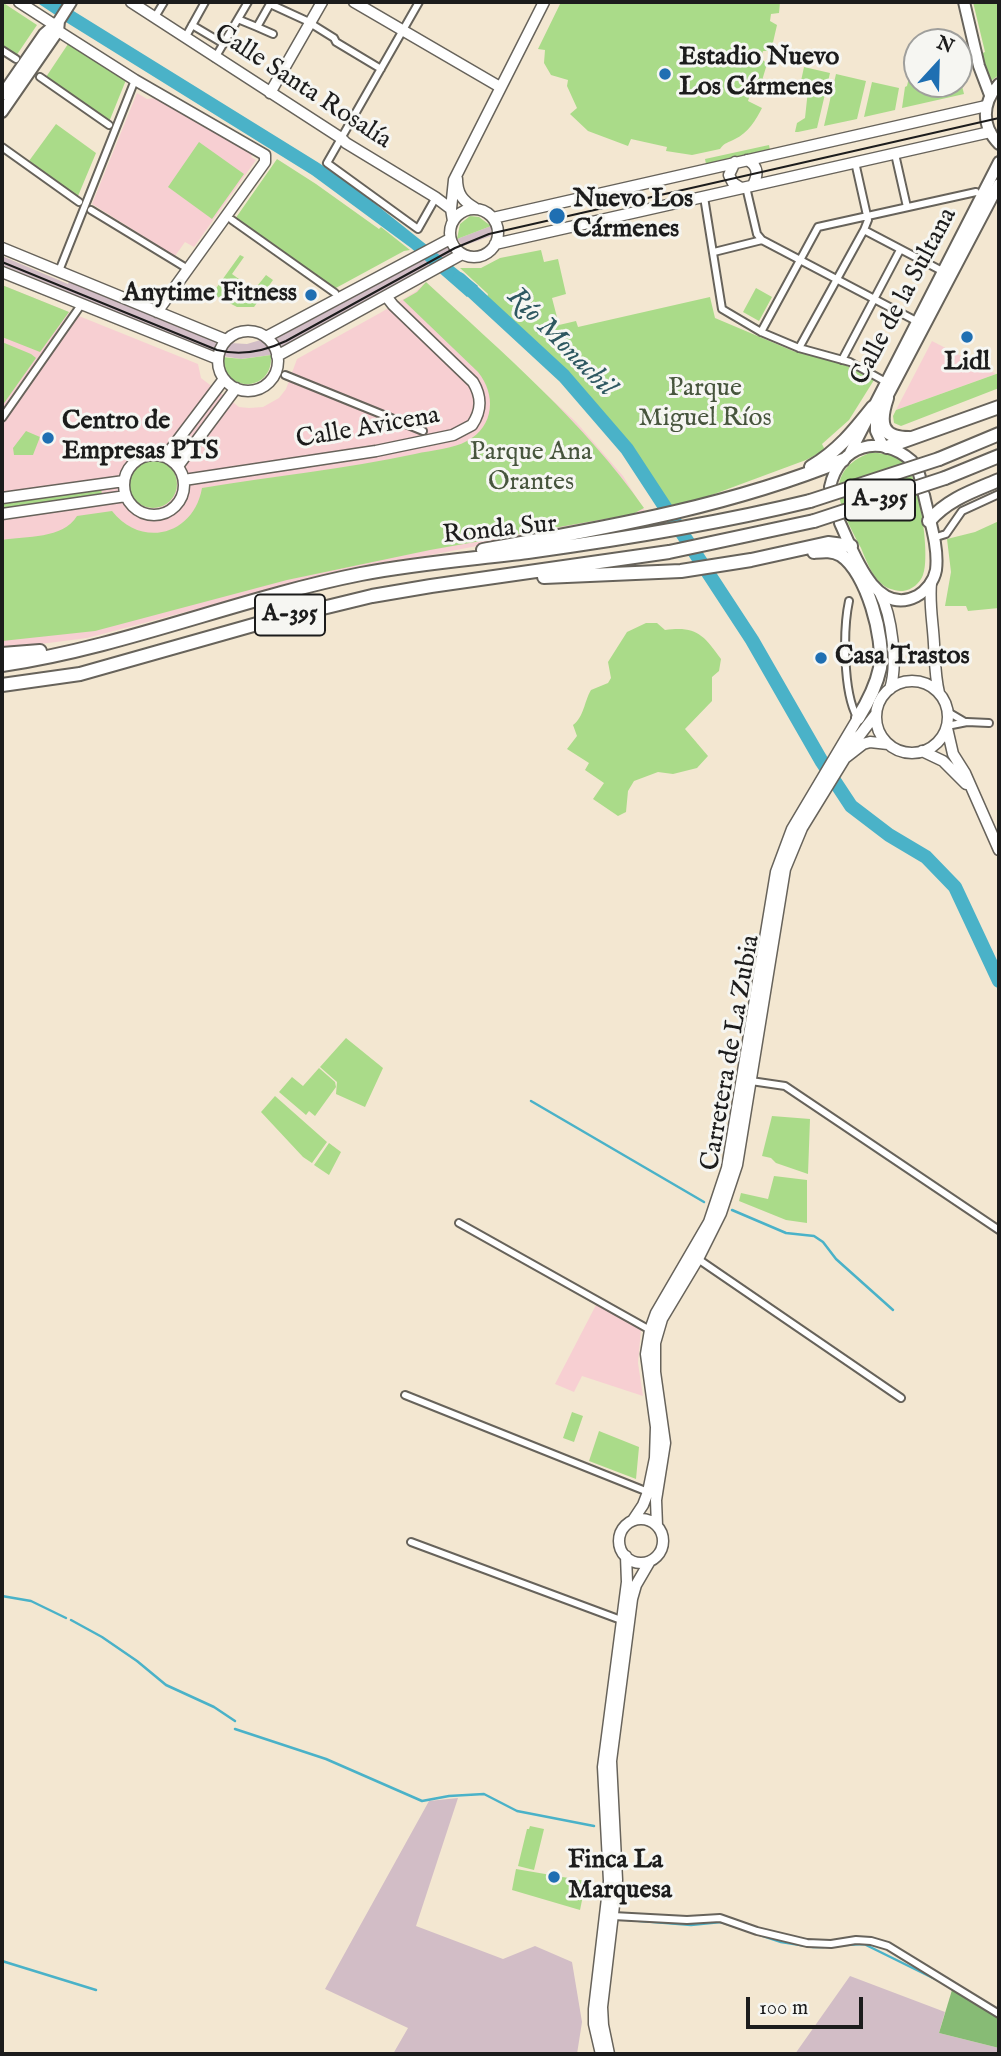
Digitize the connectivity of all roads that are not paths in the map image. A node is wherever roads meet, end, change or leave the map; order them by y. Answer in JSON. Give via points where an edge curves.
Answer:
{"nodes":[{"id":1,"x":19,"y":2,"type":"edge"},
{"id":2,"x":131,"y":2,"type":"edge"},
{"id":3,"x":164,"y":2,"type":"edge"},
{"id":4,"x":205,"y":2,"type":"edge"},
{"id":5,"x":248,"y":2,"type":"edge"},
{"id":6,"x":322,"y":2,"type":"edge"},
{"id":7,"x":354,"y":2,"type":"edge"},
{"id":8,"x":419,"y":2,"type":"edge"},
{"id":9,"x":544,"y":2,"type":"edge"},
{"id":10,"x":964,"y":2,"type":"edge"},
{"id":11,"x":70,"y":3,"type":"edge"},
{"id":12,"x":155,"y":18,"type":"junction"},
{"id":13,"x":240,"y":20,"type":"dead end"},
{"id":14,"x":309,"y":22,"type":"junction"},
{"id":15,"x":57,"y":24,"type":"junction"},
{"id":16,"x":192,"y":25,"type":"junction"},
{"id":17,"x":257,"y":27,"type":"junction"},
{"id":18,"x":403,"y":30,"type":"junction"},
{"id":19,"x":273,"y":34,"type":"dead end"},
{"id":20,"x":184,"y":38,"type":"junction"},
{"id":21,"x":224,"y":44,"type":"junction"},
{"id":22,"x":2,"y":50,"type":"edge"},
{"id":23,"x":215,"y":58,"type":"junction"},
{"id":24,"x":16,"y":59,"type":"dead end"},
{"id":25,"x":381,"y":69,"type":"junction"},
{"id":26,"x":40,"y":77,"type":"dead end"},
{"id":27,"x":135,"y":80,"type":"junction"},
{"id":28,"x":999,"y":84,"type":"edge"},
{"id":29,"x":500,"y":87,"type":"junction"},
{"id":30,"x":270,"y":93,"type":"junction"},
{"id":31,"x":2,"y":95,"type":"edge"},
{"id":32,"x":988,"y":101,"type":"junction"},
{"id":33,"x":2,"y":112,"type":"edge"},
{"id":34,"x":109,"y":125,"type":"dead end"},
{"id":35,"x":990,"y":132,"type":"junction"},
{"id":36,"x":341,"y":138,"type":"junction"},
{"id":37,"x":998,"y":146,"type":"edge"},
{"id":38,"x":2,"y":147,"type":"edge"},
{"id":39,"x":895,"y":153,"type":"junction"},
{"id":40,"x":747,"y":160,"type":"junction"},
{"id":41,"x":735,"y":162,"type":"junction"},
{"id":42,"x":855,"y":162,"type":"junction"},
{"id":43,"x":999,"y":162,"type":"edge"},
{"id":44,"x":458,"y":172,"type":"junction"},
{"id":45,"x":747,"y":187,"type":"junction"},
{"id":46,"x":976,"y":191,"type":"dead end"},
{"id":47,"x":998,"y":191,"type":"edge"},
{"id":48,"x":704,"y":197,"type":"junction"},
{"id":49,"x":435,"y":199,"type":"dead end"},
{"id":50,"x":79,"y":202,"type":"dead end"},
{"id":51,"x":907,"y":207,"type":"junction"},
{"id":52,"x":451,"y":209,"type":"junction"},
{"id":53,"x":476,"y":209,"type":"junction"},
{"id":54,"x":91,"y":210,"type":"dead end"},
{"id":55,"x":868,"y":216,"type":"junction"},
{"id":56,"x":229,"y":218,"type":"junction"},
{"id":57,"x":492,"y":218,"type":"junction"},
{"id":58,"x":453,"y":221,"type":"junction"},
{"id":59,"x":863,"y":230,"type":"junction"},
{"id":60,"x":446,"y":240,"type":"junction"},
{"id":61,"x":762,"y":240,"type":"junction"},
{"id":62,"x":495,"y":244,"type":"junction"},
{"id":63,"x":2,"y":248,"type":"edge"},
{"id":64,"x":900,"y":250,"type":"junction"},
{"id":65,"x":714,"y":252,"type":"junction"},
{"id":66,"x":458,"y":256,"type":"junction"},
{"id":67,"x":800,"y":259,"type":"junction"},
{"id":68,"x":183,"y":266,"type":"dead end"},
{"id":69,"x":59,"y":271,"type":"junction"},
{"id":70,"x":2,"y":272,"type":"edge"},
{"id":71,"x":944,"y":272,"type":"junction"},
{"id":72,"x":837,"y":278,"type":"junction"},
{"id":73,"x":335,"y":293,"type":"dead end"},
{"id":74,"x":386,"y":296,"type":"junction"},
{"id":75,"x":874,"y":299,"type":"junction"},
{"id":76,"x":80,"y":304,"type":"junction"},
{"id":77,"x":157,"y":312,"type":"junction"},
{"id":78,"x":918,"y":322,"type":"junction"},
{"id":79,"x":761,"y":332,"type":"junction"},
{"id":80,"x":266,"y":337,"type":"junction"},
{"id":81,"x":226,"y":340,"type":"junction"},
{"id":82,"x":799,"y":348,"type":"junction"},
{"id":83,"x":277,"y":356,"type":"junction"},
{"id":84,"x":218,"y":359,"type":"junction"},
{"id":85,"x":842,"y":360,"type":"junction"},
{"id":86,"x":285,"y":376,"type":"dead end"},
{"id":87,"x":224,"y":379,"type":"junction"},
{"id":88,"x":886,"y":382,"type":"junction"},
{"id":89,"x":236,"y":388,"type":"junction"},
{"id":90,"x":887,"y":398,"type":"junction"},
{"id":91,"x":873,"y":407,"type":"junction"},
{"id":92,"x":999,"y":407,"type":"edge"},
{"id":93,"x":2,"y":418,"type":"edge"},
{"id":94,"x":424,"y":431,"type":"dead end"},
{"id":95,"x":999,"y":434,"type":"edge"},
{"id":96,"x":913,"y":438,"type":"junction"},
{"id":97,"x":885,"y":447,"type":"junction"},
{"id":98,"x":999,"y":456,"type":"edge"},
{"id":99,"x":165,"y":457,"type":"junction"},
{"id":100,"x":846,"y":457,"type":"junction"},
{"id":101,"x":912,"y":461,"type":"dead end"},
{"id":102,"x":177,"y":466,"type":"junction"},
{"id":103,"x":184,"y":480,"type":"junction"},
{"id":104,"x":999,"y":480,"type":"edge"},
{"id":105,"x":124,"y":481,"type":"junction"},
{"id":106,"x":782,"y":482,"type":"junction"},
{"id":107,"x":830,"y":487,"type":"dead end"},
{"id":108,"x":925,"y":495,"type":"dead end"},
{"id":109,"x":999,"y":495,"type":"edge"},
{"id":110,"x":126,"y":496,"type":"junction"},
{"id":111,"x":2,"y":498,"type":"edge"},
{"id":112,"x":2,"y":514,"type":"edge"},
{"id":113,"x":929,"y":521,"type":"junction"},
{"id":114,"x":840,"y":523,"type":"dead end"},
{"id":115,"x":933,"y":538,"type":"junction"},
{"id":116,"x":851,"y":546,"type":"junction"},
{"id":117,"x":800,"y":551,"type":"junction"},
{"id":118,"x":449,"y":559,"type":"junction"},
{"id":119,"x":505,"y":577,"type":"junction"},
{"id":120,"x":931,"y":583,"type":"junction"},
{"id":121,"x":880,"y":593,"type":"junction"},
{"id":122,"x":849,"y":601,"type":"dead end"},
{"id":123,"x":65,"y":653,"type":"junction"},
{"id":124,"x":2,"y":654,"type":"edge"},
{"id":125,"x":2,"y":665,"type":"edge"},
{"id":126,"x":80,"y":674,"type":"junction"},
{"id":127,"x":2,"y":685,"type":"edge"},
{"id":128,"x":890,"y":689,"type":"junction"},
{"id":129,"x":2,"y":694,"type":"edge"},
{"id":130,"x":939,"y":694,"type":"junction"},
{"id":131,"x":948,"y":712,"type":"junction"},
{"id":132,"x":876,"y":713,"type":"junction"},
{"id":133,"x":858,"y":718,"type":"junction"},
{"id":134,"x":967,"y":722,"type":"junction"},
{"id":135,"x":989,"y":723,"type":"dead end"},
{"id":136,"x":947,"y":727,"type":"junction"},
{"id":137,"x":888,"y":744,"type":"junction"},
{"id":138,"x":922,"y":751,"type":"junction"},
{"id":139,"x":836,"y":763,"type":"junction"},
{"id":140,"x":825,"y":784,"type":"junction"},
{"id":141,"x":970,"y":787,"type":"junction"},
{"id":142,"x":999,"y":850,"type":"edge"},
{"id":143,"x":751,"y":1081,"type":"junction"},
{"id":144,"x":459,"y":1223,"type":"dead end"},
{"id":145,"x":999,"y":1230,"type":"edge"},
{"id":146,"x":698,"y":1259,"type":"junction"},
{"id":147,"x":650,"y":1329,"type":"junction"},
{"id":148,"x":405,"y":1395,"type":"dead end"},
{"id":149,"x":901,"y":1398,"type":"dead end"},
{"id":150,"x":648,"y":1492,"type":"junction"},
{"id":151,"x":633,"y":1520,"type":"junction"},
{"id":152,"x":657,"y":1525,"type":"junction"},
{"id":153,"x":411,"y":1542,"type":"dead end"},
{"id":154,"x":626,"y":1556,"type":"junction"},
{"id":155,"x":650,"y":1561,"type":"junction"},
{"id":156,"x":621,"y":1620,"type":"junction"},
{"id":157,"x":613,"y":1916,"type":"junction"},
{"id":158,"x":999,"y":2014,"type":"edge"},
{"id":159,"x":601,"y":2054,"type":"edge"},
{"id":160,"x":609,"y":2054,"type":"edge"}],
"edges":[{"from":1,"to":15,"type":"street"},
{"from":2,"to":12,"type":"street","name":"Calle Santa Rosalía"},
{"from":3,"to":12,"type":"street"},
{"from":4,"to":16,"type":"street"},
{"from":5,"to":21,"type":"street"},
{"from":6,"to":14,"type":"street"},
{"from":7,"to":18,"type":"street"},
{"from":8,"to":18,"type":"street"},
{"from":9,"to":29,"type":"street"},
{"from":10,"to":32,"type":"main road"},
{"from":11,"to":15,"type":"main road"},
{"from":12,"to":20,"type":"street","name":"Calle Santa Rosalía"},
{"from":13,"to":17,"type":"street"},
{"from":14,"to":17,"type":"street","via":[[270,4]]},
{"from":14,"to":25,"type":"street"},
{"from":14,"to":30,"type":"street"},
{"from":15,"to":27,"type":"street"},
{"from":15,"to":31,"type":"main road"},
{"from":15,"to":33,"type":"main road"},
{"from":16,"to":20,"type":"street"},
{"from":16,"to":21,"type":"street"},
{"from":17,"to":19,"type":"street"},
{"from":18,"to":25,"type":"street"},
{"from":18,"to":29,"type":"street"},
{"from":20,"to":23,"type":"street","name":"Calle Santa Rosalía"},
{"from":21,"to":23,"type":"street"},
{"from":22,"to":24,"type":"street"},
{"from":23,"to":30,"type":"street","name":"Calle Santa Rosalía"},
{"from":25,"to":36,"type":"street"},
{"from":26,"to":34,"type":"street"},
{"from":27,"to":56,"type":"street","via":[[265,155]]},
{"from":27,"to":69,"type":"street"},
{"from":28,"to":32,"type":"main road"},
{"from":29,"to":44,"type":"street"},
{"from":30,"to":36,"type":"street","name":"Calle Santa Rosalía"},
{"from":32,"to":35,"type":"main road"},
{"from":32,"to":40,"type":"street"},
{"from":35,"to":37,"type":"main road"},
{"from":35,"to":39,"type":"street"},
{"from":36,"to":49,"type":"street","via":[[327,163],[418,229]]},
{"from":36,"to":52,"type":"street","name":"Calle Santa Rosalía"},
{"from":38,"to":50,"type":"street"},
{"from":39,"to":42,"type":"street"},
{"from":39,"to":51,"type":"street"},
{"from":40,"to":41,"type":"street"},
{"from":40,"to":45,"type":"street","via":[[757,173]]},
{"from":41,"to":45,"type":"street","via":[[731,180]]},
{"from":41,"to":57,"type":"street"},
{"from":42,"to":45,"type":"street"},
{"from":42,"to":55,"type":"street"},
{"from":43,"to":71,"type":"main road","name":"Calle de la Sultana"},
{"from":44,"to":52,"type":"street"},
{"from":44,"to":53,"type":"street","via":[[458,192]]},
{"from":45,"to":48,"type":"street"},
{"from":45,"to":61,"type":"street"},
{"from":46,"to":51,"type":"street"},
{"from":47,"to":90,"type":"main road","name":"Calle de la Sultana"},
{"from":48,"to":62,"type":"street"},
{"from":48,"to":65,"type":"street"},
{"from":51,"to":55,"type":"street"},
{"from":52,"to":58,"type":"street"},
{"from":53,"to":57,"type":"street"},
{"from":53,"to":58,"type":"street","via":[[458,214]]},
{"from":54,"to":68,"type":"street"},
{"from":55,"to":59,"type":"street"},
{"from":55,"to":67,"type":"street","via":[[818,226]]},
{"from":56,"to":73,"type":"street"},
{"from":56,"to":77,"type":"street"},
{"from":57,"to":62,"type":"street","via":[[498,232]]},
{"from":58,"to":60,"type":"street"},
{"from":59,"to":64,"type":"street"},
{"from":59,"to":72,"type":"street"},
{"from":60,"to":66,"type":"street"},
{"from":60,"to":80,"type":"street"},
{"from":61,"to":65,"type":"street"},
{"from":61,"to":67,"type":"street"},
{"from":62,"to":66,"type":"street","via":[[480,256]]},
{"from":63,"to":69,"type":"street"},
{"from":64,"to":71,"type":"street"},
{"from":64,"to":75,"type":"street"},
{"from":65,"to":79,"type":"street","via":[[722,309]]},
{"from":66,"to":74,"type":"street"},
{"from":67,"to":72,"type":"street"},
{"from":67,"to":79,"type":"street"},
{"from":69,"to":77,"type":"street"},
{"from":70,"to":76,"type":"street"},
{"from":71,"to":78,"type":"main road","name":"Calle de la Sultana"},
{"from":72,"to":75,"type":"street"},
{"from":72,"to":82,"type":"street"},
{"from":74,"to":83,"type":"street"},
{"from":74,"to":103,"type":"street","name":"Calle Avicena","via":[[473,382],[480,401],[472,425],[453,435],[376,452]]},
{"from":75,"to":78,"type":"street"},
{"from":75,"to":85,"type":"street"},
{"from":76,"to":84,"type":"street"},
{"from":76,"to":93,"type":"street"},
{"from":77,"to":81,"type":"street"},
{"from":78,"to":88,"type":"main road","name":"Calle de la Sultana"},
{"from":79,"to":82,"type":"street"},
{"from":80,"to":81,"type":"street","via":[[245,331]]},
{"from":80,"to":83,"type":"street"},
{"from":81,"to":84,"type":"street"},
{"from":82,"to":85,"type":"street"},
{"from":83,"to":89,"type":"street","via":[[275,373],[263,387]]},
{"from":84,"to":87,"type":"street"},
{"from":85,"to":88,"type":"street"},
{"from":86,"to":94,"type":"street"},
{"from":87,"to":89,"type":"street"},
{"from":87,"to":99,"type":"street"},
{"from":88,"to":91,"type":"main road","name":"Calle de la Sultana"},
{"from":89,"to":102,"type":"street"},
{"from":90,"to":96,"type":"highway","via":[[881,418],[884,428],[893,436]]},
{"from":90,"to":97,"type":"main road","name":"Calle de la Sultana","via":[[874,425]]},
{"from":91,"to":100,"type":"main road","name":"Calle de la Sultana"},
{"from":91,"to":106,"type":"highway","via":[[828,456]]},
{"from":92,"to":96,"type":"highway"},
{"from":95,"to":118,"type":"highway","name":"Ronda Sur","number":"A-395","bridge":true,"via":[[939,459],[810,501],[705,526]]},
{"from":96,"to":97,"type":"highway"},
{"from":97,"to":100,"type":"main road","via":[[872,446]]},
{"from":97,"to":101,"type":"main road"},
{"from":98,"to":119,"type":"highway","name":"Ronda Sur","number":"A-395","bridge":true,"via":[[814,521],[716,544]]},
{"from":99,"to":102,"type":"street"},
{"from":99,"to":105,"type":"street","via":[[151,455],[138,460]]},
{"from":100,"to":106,"type":"highway"},
{"from":100,"to":107,"type":"main road","name":"Calle de la Sultana"},
{"from":102,"to":103,"type":"street"},
{"from":103,"to":110,"type":"street","via":[[179,501],[162,514],[143,512]]},
{"from":104,"to":113,"type":"highway","via":[[956,498]]},
{"from":105,"to":110,"type":"street"},
{"from":105,"to":111,"type":"street"},
{"from":106,"to":118,"type":"highway","via":[[647,519]]},
{"from":108,"to":113,"type":"main road"},
{"from":109,"to":115,"type":"street","via":[[962,511],[946,534]]},
{"from":110,"to":112,"type":"street"},
{"from":113,"to":115,"type":"main road"},
{"from":114,"to":116,"type":"main road"},
{"from":115,"to":120,"type":"main road","via":[[936,568]]},
{"from":116,"to":117,"type":"highway","via":[[828,543]]},
{"from":116,"to":121,"type":"main road"},
{"from":117,"to":119,"type":"highway","via":[[681,571]]},
{"from":117,"to":133,"type":"highway","via":[[835,553],[847,561],[876,615],[880,666],[871,697]]},
{"from":118,"to":123,"type":"highway","name":"Ronda Sur","number":"A-395","via":[[318,583]]},
{"from":119,"to":126,"type":"highway","name":"Ronda Sur","number":"A-395","via":[[314,609]]},
{"from":120,"to":121,"type":"main road","via":[[909,599],[898,601]]},
{"from":120,"to":130,"type":"street"},
{"from":121,"to":128,"type":"street","via":[[889,617]]},
{"from":122,"to":133,"type":"street","via":[[845,658]]},
{"from":123,"to":124,"type":"highway"},
{"from":123,"to":125,"type":"highway","name":"Ronda Sur","number":"A-395"},
{"from":126,"to":127,"type":"highway","name":"Ronda Sur","number":"A-395"},
{"from":126,"to":129,"type":"highway"},
{"from":128,"to":130,"type":"street","via":[[915,681]]},
{"from":128,"to":132,"type":"street"},
{"from":130,"to":131,"type":"street"},
{"from":131,"to":134,"type":"street"},
{"from":131,"to":136,"type":"street"},
{"from":132,"to":137,"type":"street","via":[[878,730]]},
{"from":132,"to":139,"type":"street","name":"Carretera de La Zubia"},
{"from":133,"to":139,"type":"street","name":"Carretera de La Zubia"},
{"from":134,"to":135,"type":"street"},
{"from":134,"to":136,"type":"street"},
{"from":136,"to":138,"type":"street","via":[[939,741]]},
{"from":136,"to":141,"type":"street","via":[[950,746]]},
{"from":137,"to":138,"type":"street","via":[[905,752]]},
{"from":137,"to":139,"type":"street","name":"Carretera de La Zubia","via":[[863,744]]},
{"from":138,"to":141,"type":"street","via":[[943,761]]},
{"from":139,"to":140,"type":"street","name":"Carretera de La Zubia"},
{"from":140,"to":143,"type":"street","name":"Carretera de La Zubia","via":[[785,869]]},
{"from":140,"to":147,"type":"street","name":"Carretera de La Zubia","via":[[792,829],[776,872],[733,1146],[723,1183],[699,1241]]},
{"from":141,"to":142,"type":"street"},
{"from":143,"to":145,"type":"street","via":[[785,1086]]},
{"from":143,"to":146,"type":"street","name":"Carretera de La Zubia","via":[[730,1188]]},
{"from":144,"to":147,"type":"street"},
{"from":146,"to":149,"type":"street"},
{"from":146,"to":152,"type":"street","name":"Carretera de La Zubia","via":[[666,1311],[655,1343],[665,1443]]},
{"from":147,"to":150,"type":"street","name":"Carretera de La Zubia","via":[[646,1354],[656,1447]]},
{"from":148,"to":150,"type":"street"},
{"from":150,"to":151,"type":"street","name":"Carretera de La Zubia"},
{"from":151,"to":152,"type":"street","via":[[646,1519]]},
{"from":151,"to":154,"type":"street","via":[[620,1536]]},
{"from":152,"to":155,"type":"street","via":[[663,1545]]},
{"from":153,"to":156,"type":"street"},
{"from":154,"to":155,"type":"street","via":[[637,1562]]},
{"from":154,"to":156,"type":"street"},
{"from":155,"to":157,"type":"street","via":[[632,1599],[611,1761],[617,1862]]},
{"from":156,"to":159,"type":"street","via":[[603,1767],[609,1881],[594,2009]]},
{"from":157,"to":158,"type":"street","via":[[720,1918],[807,1942],[871,1941],[888,1946]]},
{"from":157,"to":160,"type":"street","via":[[602,2007]]}]}
